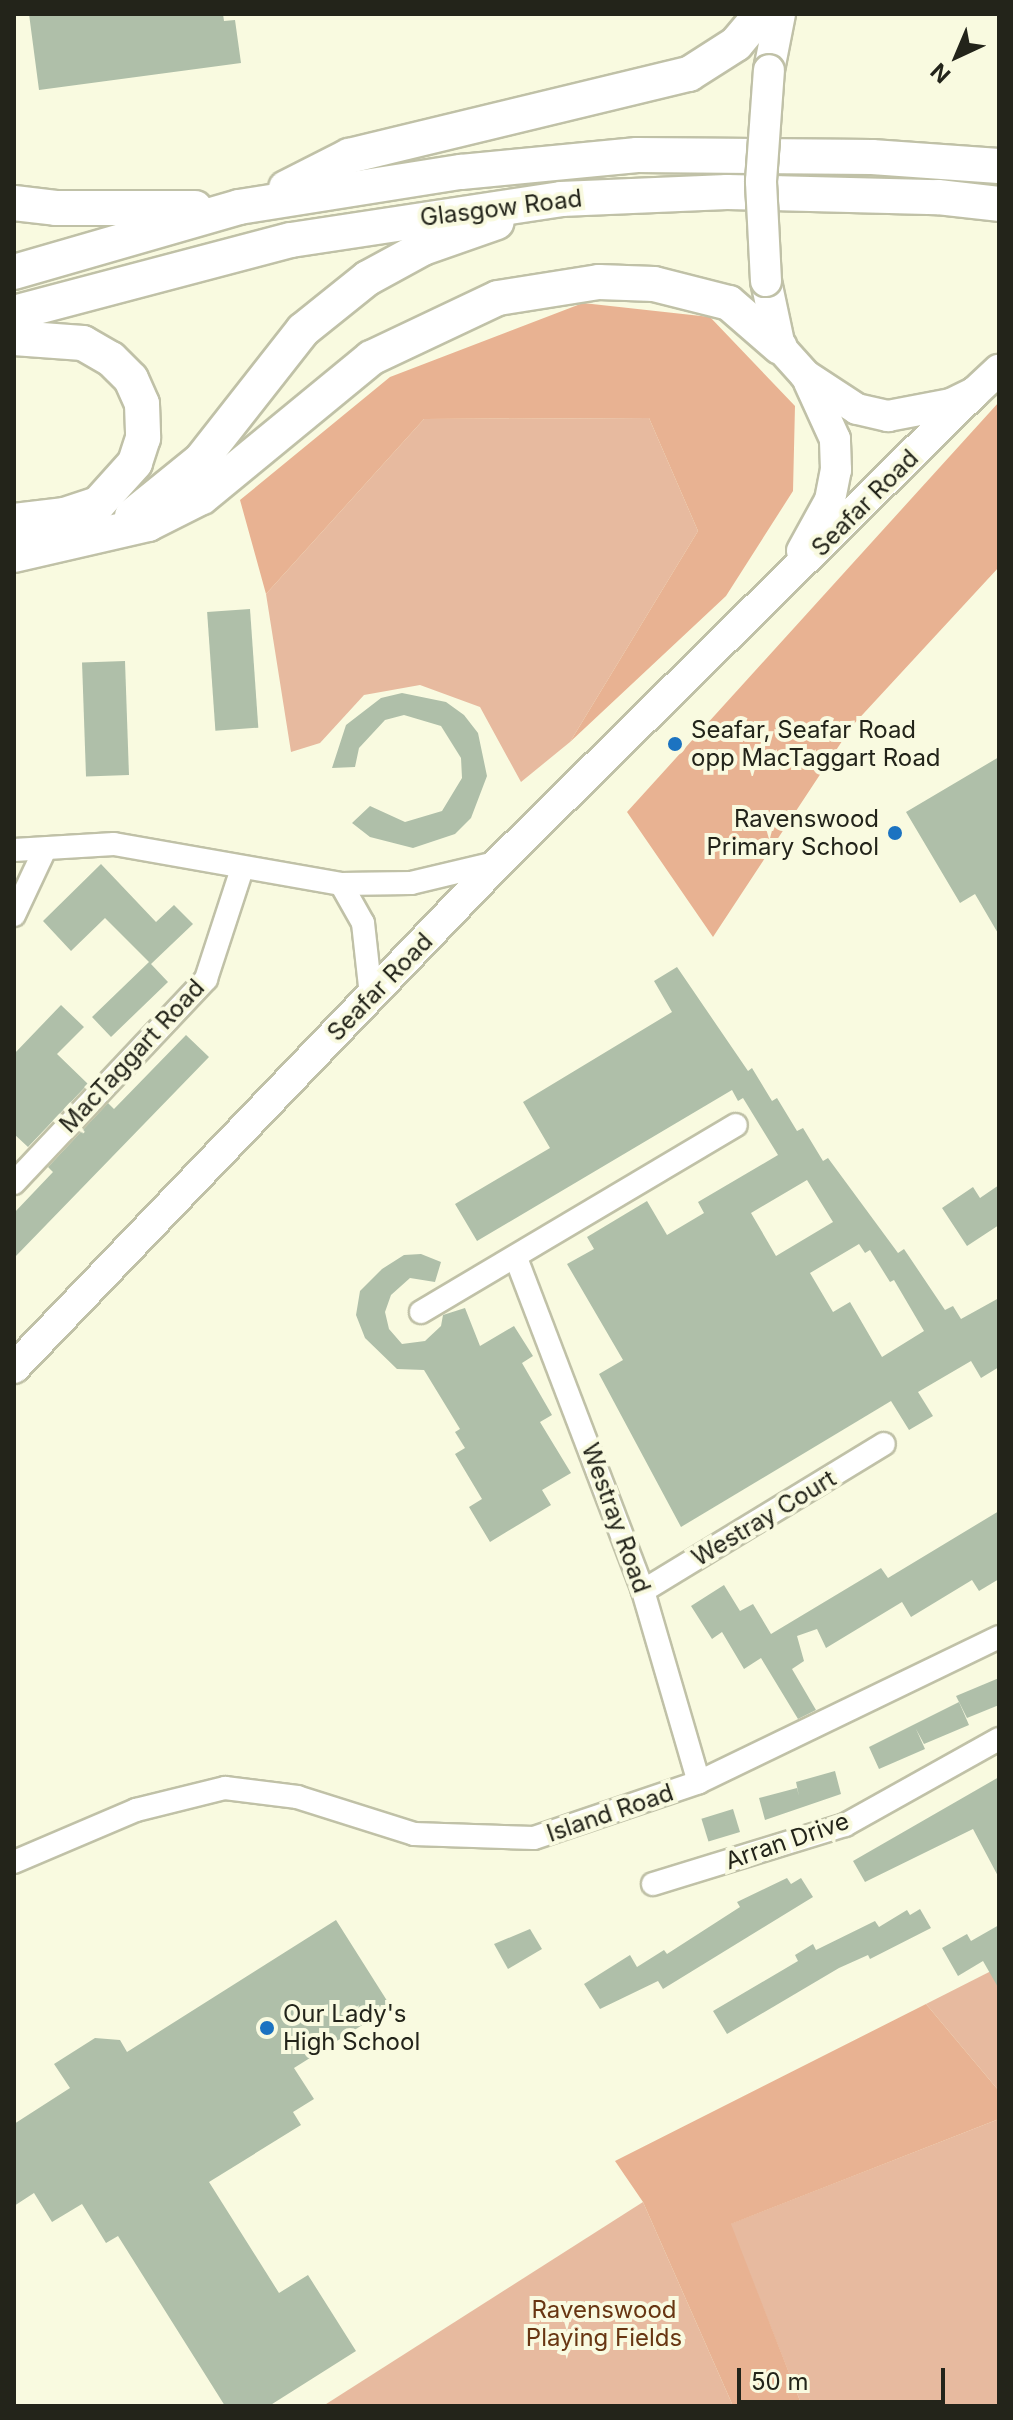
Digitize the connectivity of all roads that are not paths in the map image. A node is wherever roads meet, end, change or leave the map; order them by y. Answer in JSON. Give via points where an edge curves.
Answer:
{"nodes":[{"id":1,"x":761,"y":14,"type":"edge"},
{"id":2,"x":780,"y":14,"type":"edge"},
{"id":3,"x":999,"y":166,"type":"edge"},
{"id":4,"x":561,"y":199,"type":"junction"},
{"id":5,"x":14,"y":203,"type":"edge"},
{"id":6,"x":999,"y":204,"type":"edge"},
{"id":7,"x":246,"y":206,"type":"junction"},
{"id":8,"x":14,"y":272,"type":"edge"},
{"id":9,"x":14,"y":313,"type":"edge"},
{"id":10,"x":14,"y":338,"type":"edge"},
{"id":11,"x":780,"y":347,"type":"junction"},
{"id":12,"x":999,"y":370,"type":"edge"},
{"id":13,"x":805,"y":375,"type":"junction"},
{"id":14,"x":974,"y":393,"type":"junction"},
{"id":15,"x":14,"y":521,"type":"edge"},
{"id":16,"x":114,"y":530,"type":"junction"},
{"id":17,"x":14,"y":555,"type":"edge"},
{"id":18,"x":755,"y":614,"type":"junction"},
{"id":19,"x":45,"y":849,"type":"junction"},
{"id":20,"x":14,"y":850,"type":"edge"},
{"id":21,"x":499,"y":862,"type":"junction"},
{"id":22,"x":242,"y":869,"type":"junction"},
{"id":23,"x":341,"y":884,"type":"junction"},
{"id":24,"x":14,"y":915,"type":"edge"},
{"id":25,"x":371,"y":996,"type":"junction"},
{"id":26,"x":736,"y":1125,"type":"dead end"},
{"id":27,"x":14,"y":1183,"type":"edge"},
{"id":28,"x":516,"y":1258,"type":"junction"},
{"id":29,"x":421,"y":1312,"type":"dead end"},
{"id":30,"x":14,"y":1368,"type":"edge"},
{"id":31,"x":884,"y":1444,"type":"dead end"},
{"id":32,"x":643,"y":1591,"type":"junction"},
{"id":33,"x":999,"y":1637,"type":"edge"},
{"id":34,"x":999,"y":1739,"type":"edge"},
{"id":35,"x":699,"y":1782,"type":"junction"},
{"id":36,"x":14,"y":1862,"type":"edge"},
{"id":37,"x":653,"y":1884,"type":"dead end"}],
"edges":[{"from":1,"to":7,"type":"main road","via":[[726,52],[689,74],[349,156]]},
{"from":2,"to":11,"type":"street","bridge":true,"via":[[769,70],[761,181],[766,281]]},
{"from":3,"to":7,"type":"main road","name":"Glasgow Road","via":[[872,157],[637,155],[380,182]]},
{"from":4,"to":6,"type":"main road","name":"Glasgow Road","via":[[727,192],[938,197]]},
{"from":4,"to":9,"type":"main road","name":"Glasgow Road","via":[[291,240]]},
{"from":4,"to":16,"type":"main road","via":[[423,248],[368,278],[303,330],[201,460]]},
{"from":5,"to":7,"type":"main road","via":[[56,208]]},
{"from":7,"to":8,"type":"main road","name":"Glasgow Road"},
{"from":10,"to":15,"type":"main road","via":[[83,343],[111,359],[131,379],[142,404],[143,438],[135,463],[98,504],[65,515]]},
{"from":11,"to":13,"type":"street"},
{"from":11,"to":16,"type":"main road","via":[[729,303],[654,284],[599,282],[498,298],[371,358],[202,497],[148,524]]},
{"from":12,"to":14,"type":"street","name":"Seafar Road"},
{"from":13,"to":14,"type":"street","via":[[857,409],[888,416],[951,404]]},
{"from":13,"to":18,"type":"street","name":"Seafar Road","via":[[835,439],[830,500],[815,533]]},
{"from":14,"to":18,"type":"street","name":"Seafar Road"},
{"from":16,"to":17,"type":"main road","via":[[63,547]]},
{"from":18,"to":21,"type":"street","name":"Seafar Road"},
{"from":19,"to":20,"type":"street"},
{"from":19,"to":22,"type":"street","via":[[114,844]]},
{"from":19,"to":24,"type":"street"},
{"from":21,"to":23,"type":"street","via":[[411,883]]},
{"from":21,"to":25,"type":"street","name":"Seafar Road"},
{"from":22,"to":23,"type":"street"},
{"from":22,"to":27,"type":"street","name":"MacTaggart Road","via":[[206,979]]},
{"from":23,"to":25,"type":"street","via":[[363,923]]},
{"from":25,"to":30,"type":"street","name":"Seafar Road"},
{"from":26,"to":28,"type":"street"},
{"from":28,"to":29,"type":"street"},
{"from":28,"to":32,"type":"street","name":"Westray Road"},
{"from":31,"to":32,"type":"street","name":"Westray Court"},
{"from":32,"to":35,"type":"street","name":"Westray Road"},
{"from":33,"to":35,"type":"street","name":"Island Road"},
{"from":34,"to":37,"type":"street","name":"Arran Drive","via":[[845,1825]]},
{"from":35,"to":36,"type":"street","name":"Island Road","via":[[534,1838],[414,1834],[297,1797],[225,1788],[136,1810]]}]}
